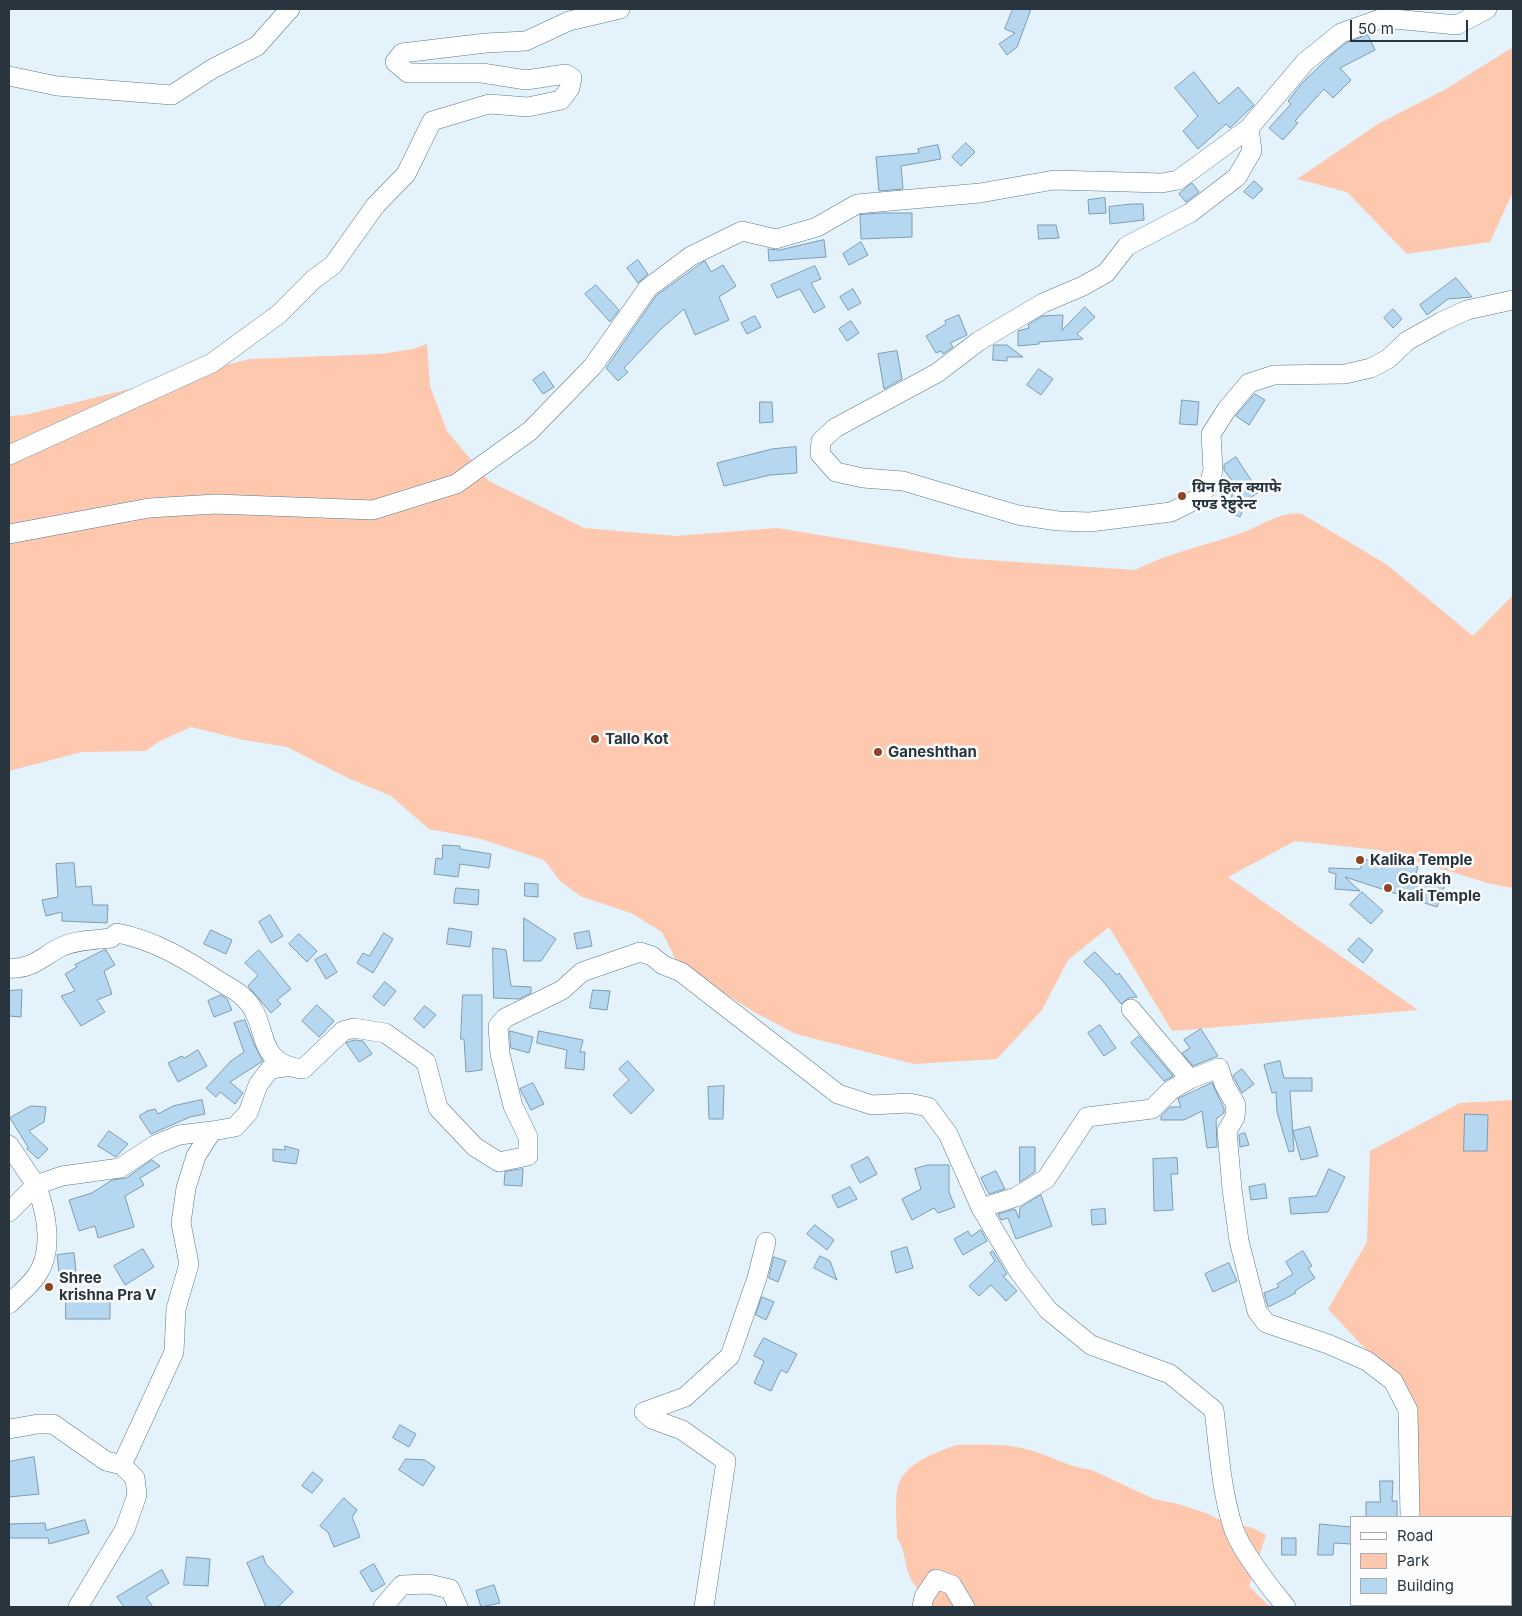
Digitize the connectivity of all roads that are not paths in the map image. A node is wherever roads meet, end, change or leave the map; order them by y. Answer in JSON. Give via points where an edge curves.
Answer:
{"nodes":[{"id":1,"x":290,"y":9,"type":"edge"},
{"id":2,"x":620,"y":9,"type":"edge"},
{"id":3,"x":1487,"y":9,"type":"edge"},
{"id":4,"x":9,"y":76,"type":"edge"},
{"id":5,"x":1249,"y":128,"type":"junction"},
{"id":6,"x":1513,"y":300,"type":"edge"},
{"id":7,"x":9,"y":455,"type":"edge"},
{"id":8,"x":9,"y":534,"type":"edge"},
{"id":9,"x":9,"y":968,"type":"edge"},
{"id":10,"x":1131,"y":1009,"type":"dead end"},
{"id":11,"x":285,"y":1067,"type":"junction"},
{"id":12,"x":1190,"y":1079,"type":"junction"},
{"id":13,"x":212,"y":1131,"type":"junction"},
{"id":14,"x":9,"y":1145,"type":"edge"},
{"id":15,"x":36,"y":1185,"type":"junction"},
{"id":16,"x":981,"y":1208,"type":"junction"},
{"id":17,"x":9,"y":1212,"type":"edge"},
{"id":18,"x":766,"y":1242,"type":"dead end"},
{"id":19,"x":9,"y":1304,"type":"edge"},
{"id":20,"x":9,"y":1429,"type":"edge"},
{"id":21,"x":122,"y":1466,"type":"junction"},
{"id":22,"x":1410,"y":1516,"type":"edge"},
{"id":23,"x":1268,"y":1586,"type":"junction"},
{"id":24,"x":78,"y":1607,"type":"edge"},
{"id":25,"x":383,"y":1607,"type":"edge"},
{"id":26,"x":458,"y":1607,"type":"edge"},
{"id":27,"x":704,"y":1607,"type":"edge"},
{"id":28,"x":922,"y":1607,"type":"edge"},
{"id":29,"x":965,"y":1607,"type":"edge"},
{"id":30,"x":1270,"y":1607,"type":"edge"},
{"id":31,"x":1286,"y":1607,"type":"edge"}],
"edges":[{"from":1,"to":4,"type":"street","via":[[257,46],[212,69],[172,95],[57,86]]},
{"from":2,"to":7,"type":"street","via":[[570,22],[526,41],[402,53],[395,62],[408,73],[482,73],[526,80],[566,74],[572,78],[570,88],[561,100],[528,107],[489,104],[432,121],[406,174],[375,206],[333,265],[279,314],[212,363]]},
{"from":3,"to":5,"type":"street","via":[[1457,25],[1383,18],[1341,33],[1305,62]]},
{"from":5,"to":6,"type":"street","via":[[1252,151],[1237,177],[1190,213],[1128,246],[1106,273],[1043,303],[979,341],[937,372],[835,428],[821,441],[820,454],[836,472],[903,481],[1018,515],[1090,522],[1171,512],[1197,499],[1209,485],[1213,470],[1211,434],[1249,383],[1274,375],[1346,374],[1371,368],[1388,359],[1407,340],[1441,322],[1468,310]]},
{"from":5,"to":8,"type":"street","via":[[1178,180],[1054,180],[980,193],[857,204],[817,227],[776,239],[742,232],[691,256],[648,288],[593,366],[536,425],[456,484],[373,510],[216,504],[158,507]]},
{"from":9,"to":11,"type":"street","via":[[37,964],[61,947],[110,938],[116,933],[134,936],[177,954],[243,996],[255,1012],[266,1045],[275,1060]]},
{"from":10,"to":12,"type":"street"},
{"from":11,"to":13,"type":"street","via":[[270,1069],[258,1085],[248,1113],[235,1127]]},
{"from":11,"to":16,"type":"street","via":[[303,1069],[343,1031],[354,1028],[385,1033],[426,1062],[438,1108],[475,1147],[499,1162],[528,1156],[528,1137],[513,1106],[500,1054],[498,1026],[504,1018],[562,990],[582,972],[640,952],[680,972],[838,1094],[872,1104],[909,1103],[928,1107],[948,1134]]},
{"from":12,"to":16,"type":"street","via":[[1171,1090],[1152,1109],[1087,1117],[1046,1180],[1016,1197]]},
{"from":12,"to":22,"type":"street","via":[[1219,1068],[1236,1104],[1235,1117],[1227,1131],[1232,1189],[1239,1241],[1257,1311],[1266,1323],[1366,1361],[1393,1381],[1408,1410]]},
{"from":13,"to":15,"type":"street","via":[[179,1135],[155,1145],[120,1168],[62,1176]]},
{"from":13,"to":21,"type":"street","via":[[196,1156],[186,1188],[181,1224],[189,1264],[176,1309],[174,1352]]},
{"from":14,"to":15,"type":"street"},
{"from":15,"to":17,"type":"street"},
{"from":15,"to":19,"type":"street","via":[[44,1205],[47,1252],[35,1278]]},
{"from":16,"to":23,"type":"street","via":[[1019,1272],[1048,1310],[1091,1345],[1170,1374],[1214,1410],[1225,1492],[1234,1529]]},
{"from":18,"to":27,"type":"street","via":[[730,1356],[685,1396],[644,1412],[652,1419],[682,1430],[726,1460]]},
{"from":20,"to":21,"type":"street","via":[[52,1424],[106,1461]]},
{"from":21,"to":24,"type":"street","via":[[135,1478],[137,1495],[125,1529]]},
{"from":23,"to":30,"type":"street"},
{"from":23,"to":31,"type":"street"},
{"from":25,"to":26,"type":"street","via":[[402,1585],[429,1584],[450,1589]]},
{"from":28,"to":29,"type":"street","via":[[924,1597],[936,1580],[952,1585]]}]}
